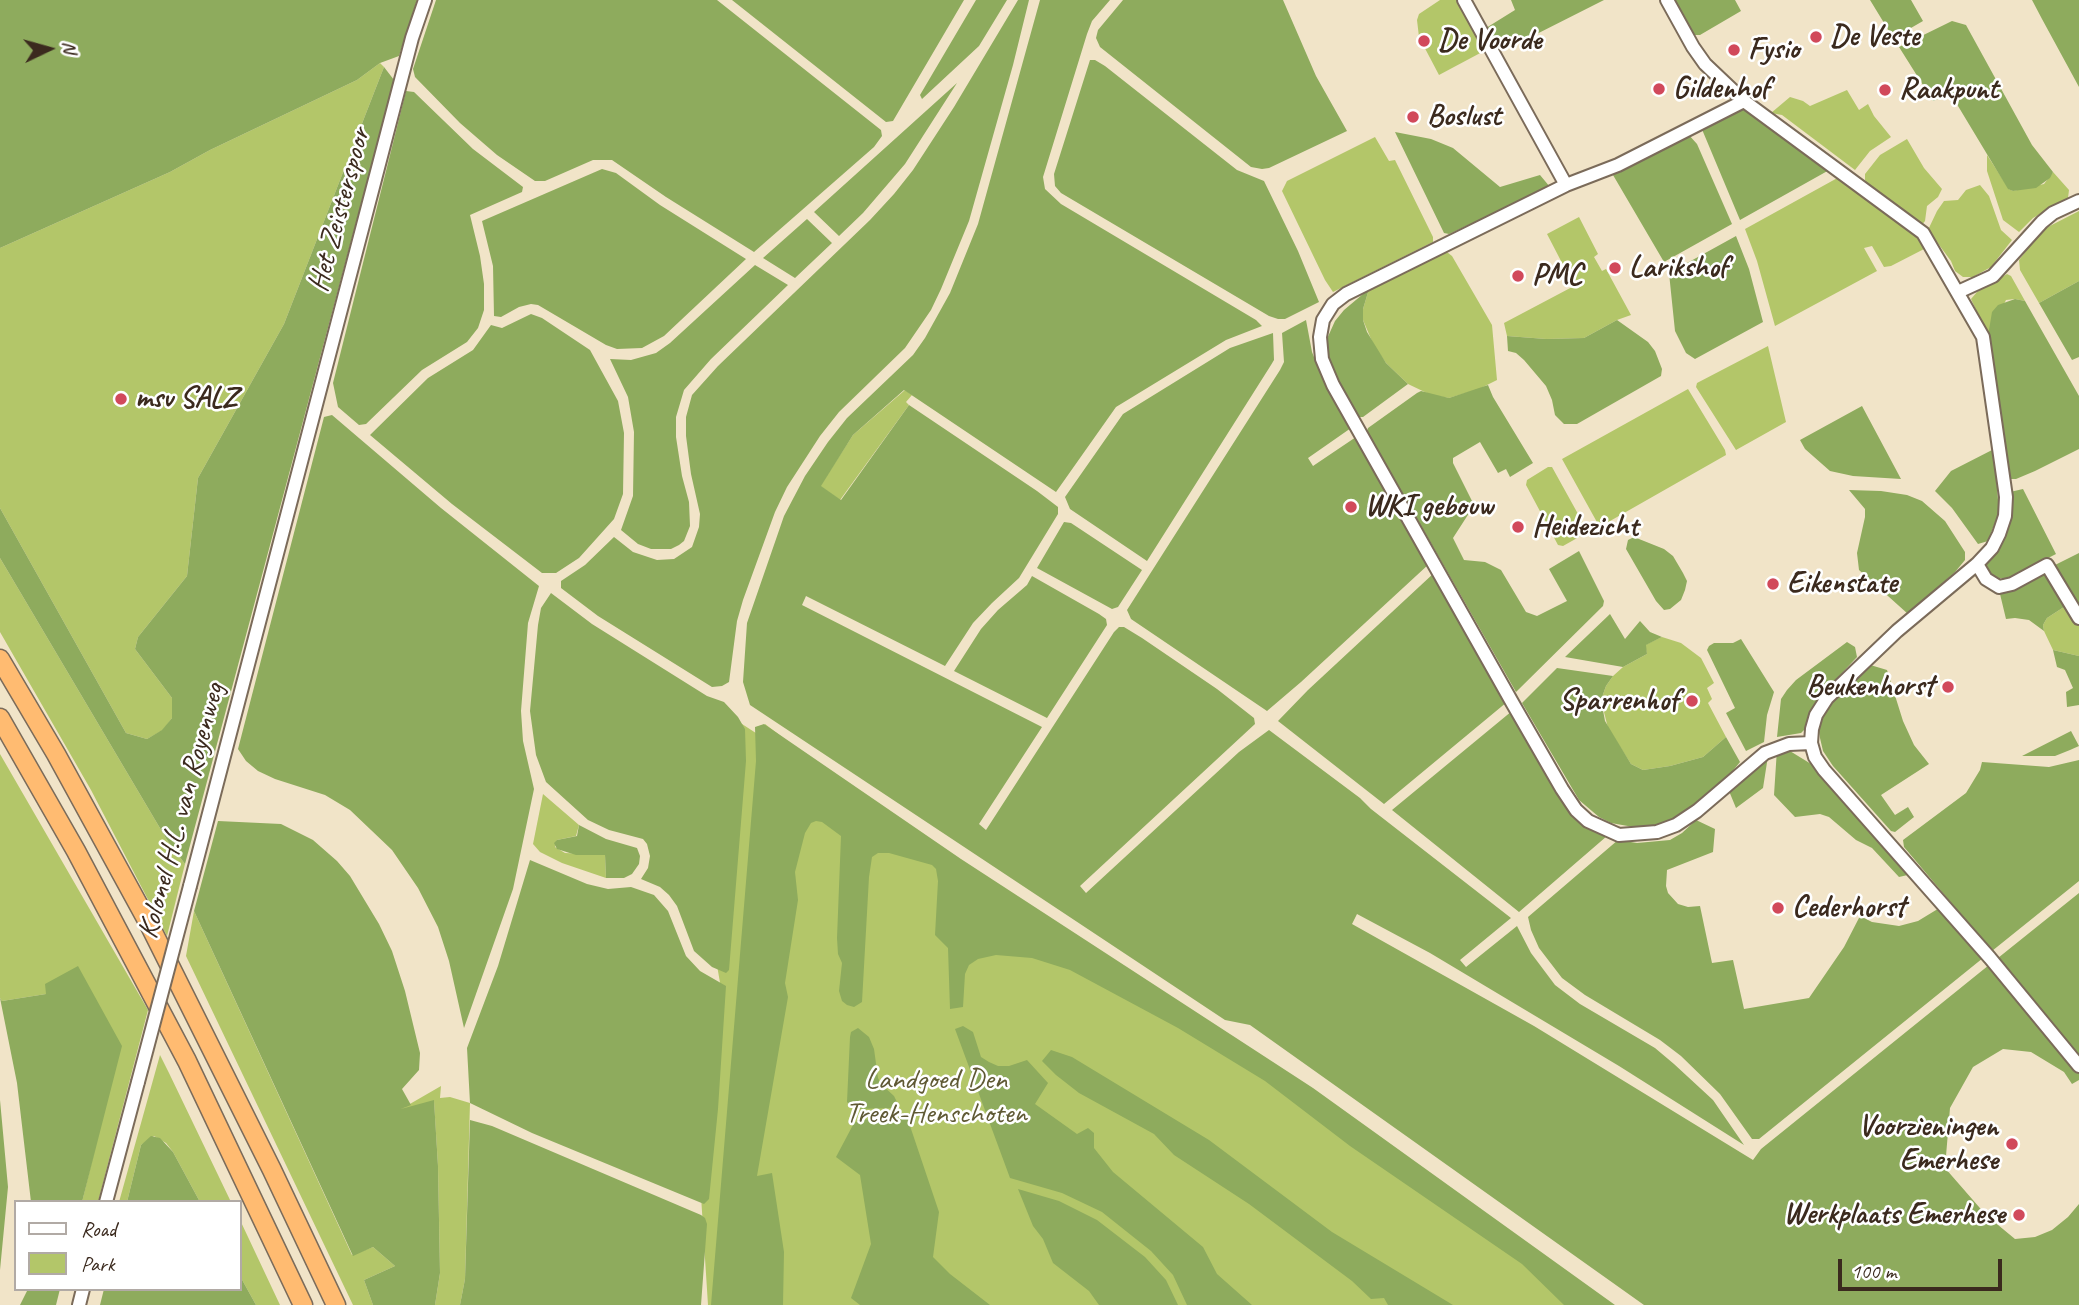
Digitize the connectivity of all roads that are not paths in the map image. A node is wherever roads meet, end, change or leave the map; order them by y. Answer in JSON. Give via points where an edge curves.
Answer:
{"nodes":[{"id":1,"x":425,"y":0,"type":"edge"},
{"id":2,"x":1464,"y":0,"type":"edge"},
{"id":3,"x":1667,"y":0,"type":"edge"},
{"id":4,"x":1744,"y":101,"type":"junction"},
{"id":5,"x":1566,"y":185,"type":"junction"},
{"id":6,"x":2079,"y":201,"type":"edge"},
{"id":7,"x":1958,"y":292,"type":"junction"},
{"id":8,"x":309,"y":433,"type":"joint"},
{"id":9,"x":1976,"y":564,"type":"junction"},
{"id":10,"x":2079,"y":618,"type":"edge"},
{"id":11,"x":0,"y":659,"type":"edge"},
{"id":12,"x":0,"y":718,"type":"edge"},
{"id":13,"x":1811,"y":743,"type":"junction"},
{"id":14,"x":2079,"y":1066,"type":"edge"},
{"id":15,"x":107,"y":1200,"type":"edge"},
{"id":16,"x":303,"y":1305,"type":"edge"},
{"id":17,"x":336,"y":1305,"type":"edge"}],
"edges":[{"from":1,"to":8,"type":"street","name":"Het Zeisterspoor"},
{"from":2,"to":5,"type":"street"},
{"from":3,"to":4,"type":"street","via":[[1705,64]]},
{"from":4,"to":5,"type":"street","via":[[1618,165]]},
{"from":4,"to":7,"type":"street","via":[[1916,227]]},
{"from":5,"to":13,"type":"street","via":[[1333,304],[1320,337],[1322,359],[1333,385],[1562,789],[1588,821],[1619,835],[1657,832],[1697,811],[1765,753],[1789,744]]},
{"from":6,"to":7,"type":"street","via":[[2042,222],[1993,276]]},
{"from":7,"to":9,"type":"street","via":[[1984,342],[2006,497],[1999,534]]},
{"from":8,"to":15,"type":"street","name":"Kolonel H.L. van Royenweg","bridge":true},
{"from":9,"to":10,"type":"street","via":[[1986,579],[1999,587],[2047,565]]},
{"from":9,"to":13,"type":"street","via":[[1827,698],[1816,715]]},
{"from":11,"to":17,"type":"highway","via":[[149,924]]},
{"from":12,"to":16,"type":"highway","via":[[175,1037]]},
{"from":13,"to":14,"type":"street","via":[[1824,770]]}]}
